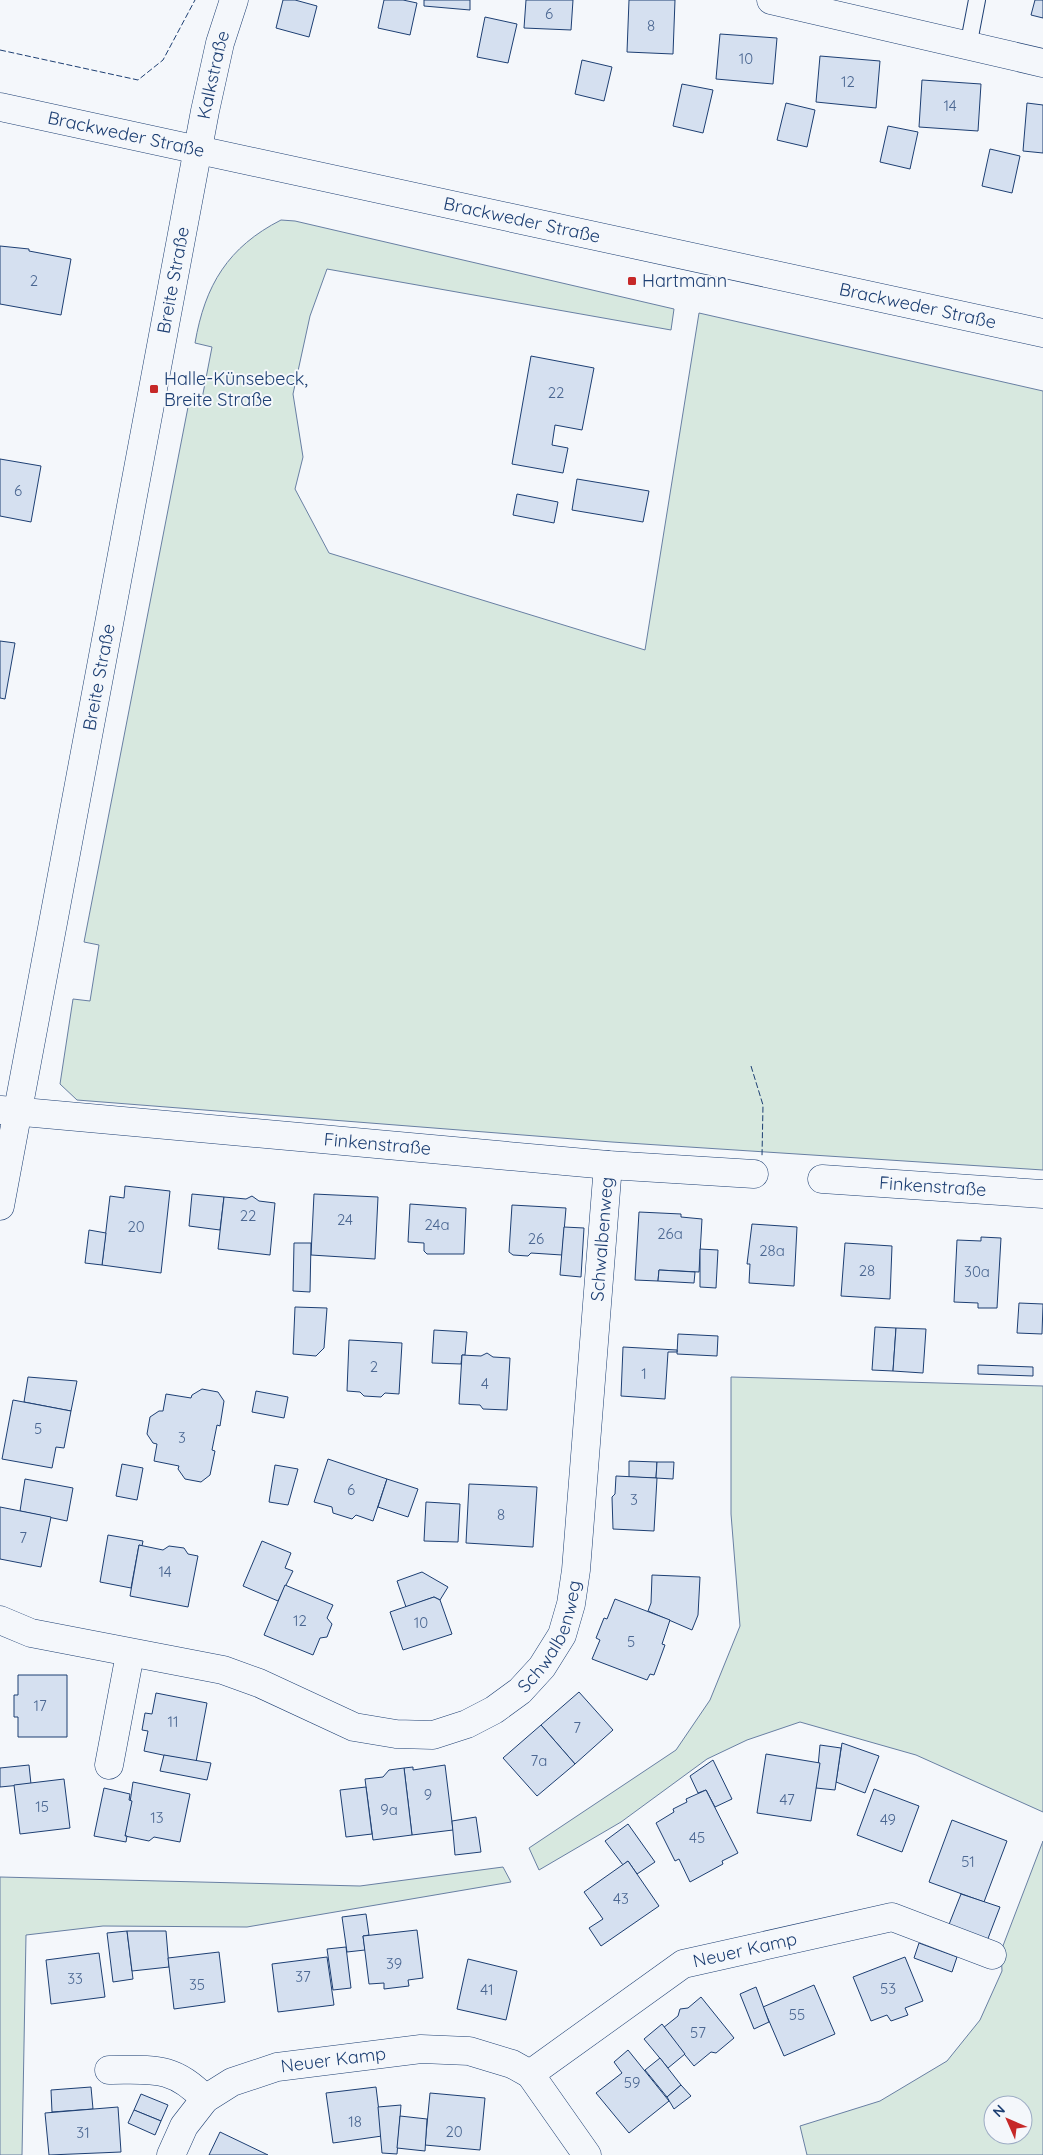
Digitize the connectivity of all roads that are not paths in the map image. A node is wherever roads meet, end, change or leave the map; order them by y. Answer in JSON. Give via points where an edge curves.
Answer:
{"nodes":[{"id":1,"x":234,"y":0,"type":"edge"},
{"id":2,"x":771,"y":0,"type":"edge"},
{"id":3,"x":977,"y":0,"type":"edge"},
{"id":4,"x":968,"y":47,"type":"junction"},
{"id":5,"x":1043,"y":64,"type":"edge"},
{"id":6,"x":0,"y":107,"type":"edge"},
{"id":7,"x":199,"y":150,"type":"junction"},
{"id":8,"x":1043,"y":333,"type":"edge"},
{"id":9,"x":9,"y":1111,"type":"edge"},
{"id":10,"x":608,"y":1165,"type":"junction"},
{"id":11,"x":754,"y":1174,"type":"dead end"},
{"id":12,"x":822,"y":1179,"type":"dead end"},
{"id":13,"x":1043,"y":1194,"type":"edge"},
{"id":14,"x":0,"y":1206,"type":"edge"},
{"id":15,"x":0,"y":1620,"type":"edge"},
{"id":16,"x":130,"y":1654,"type":"junction"},
{"id":17,"x":110,"y":1765,"type":"dead end"},
{"id":18,"x":992,"y":1956,"type":"dead end"},
{"id":19,"x":108,"y":2070,"type":"dead end"},
{"id":20,"x":530,"y":2074,"type":"junction"},
{"id":21,"x":205,"y":2099,"type":"junction"},
{"id":22,"x":171,"y":2155,"type":"edge"},
{"id":23,"x":587,"y":2155,"type":"edge"}],
"edges":[{"from":1,"to":7,"type":"street","name":"Kalkstraße","via":[[220,43]]},
{"from":2,"to":4,"type":"street"},
{"from":3,"to":4,"type":"lane"},
{"from":4,"to":5,"type":"street"},
{"from":6,"to":7,"type":"street","name":"Brackweder Straße"},
{"from":7,"to":8,"type":"street","name":"Brackweder Straße"},
{"from":7,"to":9,"type":"street","name":"Breite Straße"},
{"from":9,"to":10,"type":"street","name":"Finkenstraße"},
{"from":9,"to":14,"type":"street","name":"Breite Straße"},
{"from":10,"to":11,"type":"street","name":"Finkenstraße"},
{"from":10,"to":16,"type":"street","name":"Schwalbenweg","via":[[571,1604],[562,1635],[542,1667],[520,1691],[467,1724],[434,1734],[396,1734],[354,1727],[223,1670]]},
{"from":12,"to":13,"type":"street","name":"Finkenstraße"},
{"from":15,"to":16,"type":"street","name":"Schwalbenweg","via":[[31,1633]]},
{"from":16,"to":17,"type":"street"},
{"from":18,"to":20,"type":"street","name":"Neuer Kamp","via":[[892,1917],[683,1964]]},
{"from":19,"to":21,"type":"street","via":[[155,2070],[177,2076]]},
{"from":20,"to":21,"type":"street","name":"Neuer Kamp","via":[[512,2064],[469,2051],[421,2049],[278,2067],[232,2082]]},
{"from":20,"to":23,"type":"street","name":"Neuer Kamp"},
{"from":21,"to":22,"type":"street","name":"Neuer Kamp","via":[[184,2126]]}]}
